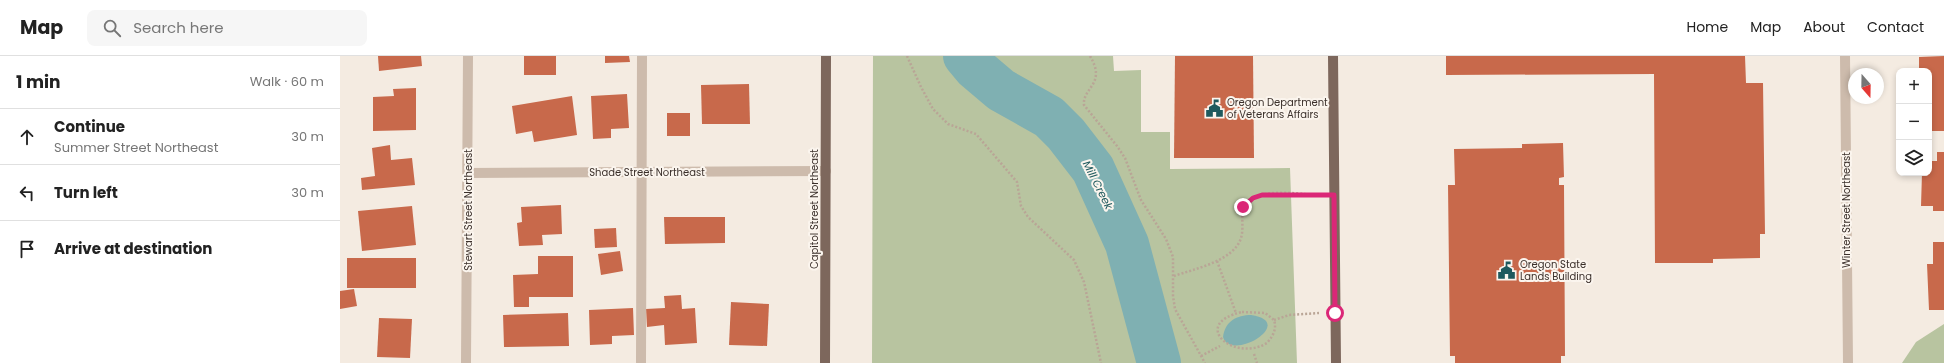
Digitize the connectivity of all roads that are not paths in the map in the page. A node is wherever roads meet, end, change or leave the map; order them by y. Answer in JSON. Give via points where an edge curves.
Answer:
{"nodes":[{"id":1,"x":468,"y":56,"type":"edge"},
{"id":2,"x":642,"y":56,"type":"edge"},
{"id":3,"x":826,"y":56,"type":"edge"},
{"id":4,"x":1333,"y":56,"type":"edge"},
{"id":5,"x":1845,"y":56,"type":"edge"},
{"id":6,"x":826,"y":171,"type":"junction"},
{"id":7,"x":643,"y":172,"type":"junction"},
{"id":8,"x":468,"y":173,"type":"junction"},
{"id":9,"x":466,"y":363,"type":"edge"},
{"id":10,"x":641,"y":363,"type":"edge"},
{"id":11,"x":825,"y":363,"type":"edge"},
{"id":12,"x":1336,"y":363,"type":"edge"},
{"id":13,"x":1848,"y":363,"type":"edge"}],
"edges":[{"from":1,"to":8,"type":"street","name":"Stewart Street Northeast"},
{"from":2,"to":7,"type":"street"},
{"from":3,"to":6,"type":"main road","name":"Capitol Street Northeast"},
{"from":4,"to":12,"type":"main road"},
{"from":5,"to":13,"type":"street","name":"Winter Street Northeast"},
{"from":6,"to":7,"type":"street","name":"Shade Street Northeast"},
{"from":6,"to":11,"type":"main road","name":"Capitol Street Northeast"},
{"from":7,"to":8,"type":"street","name":"Shade Street Northeast"},
{"from":7,"to":10,"type":"street"},
{"from":8,"to":9,"type":"street","name":"Stewart Street Northeast"}]}
